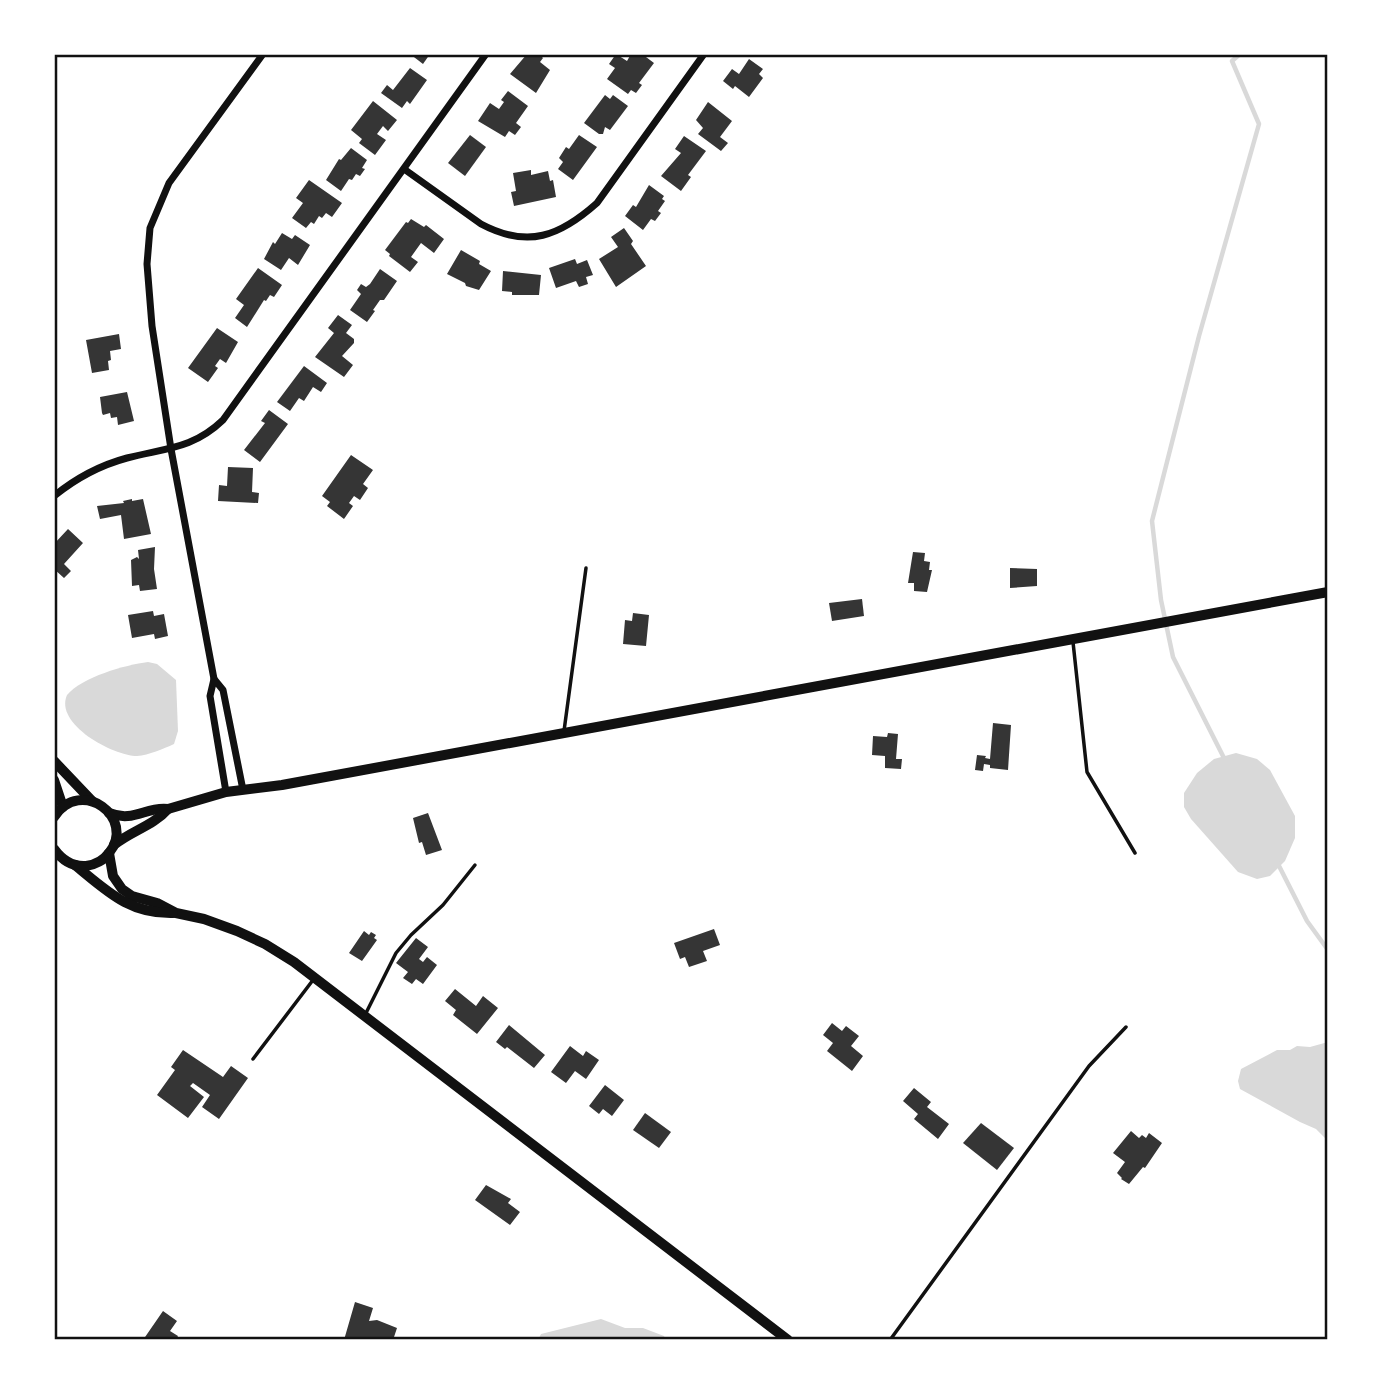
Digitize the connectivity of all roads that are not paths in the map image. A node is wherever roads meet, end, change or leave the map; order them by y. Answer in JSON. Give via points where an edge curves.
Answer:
{"nodes":[{"id":1,"x":263,"y":54,"type":"edge"},
{"id":2,"x":486,"y":54,"type":"edge"},
{"id":3,"x":704,"y":54,"type":"edge"},
{"id":4,"x":404,"y":169,"type":"junction"},
{"id":5,"x":171,"y":449,"type":"junction"},
{"id":6,"x":54,"y":496,"type":"edge"},
{"id":7,"x":586,"y":568,"type":"dead end"},
{"id":8,"x":1328,"y":592,"type":"edge"},
{"id":9,"x":1073,"y":639,"type":"junction"},
{"id":10,"x":214,"y":679,"type":"junction"},
{"id":11,"x":564,"y":733,"type":"junction"},
{"id":12,"x":54,"y":761,"type":"edge"},
{"id":13,"x":54,"y":780,"type":"edge"},
{"id":14,"x":243,"y":790,"type":"junction"},
{"id":15,"x":226,"y":792,"type":"junction"},
{"id":16,"x":92,"y":801,"type":"junction"},
{"id":17,"x":169,"y":809,"type":"junction"},
{"id":18,"x":57,"y":813,"type":"edge"},
{"id":19,"x":109,"y":813,"type":"junction"},
{"id":20,"x":54,"y":849,"type":"edge"},
{"id":21,"x":111,"y":849,"type":"junction"},
{"id":22,"x":1135,"y":853,"type":"dead end"},
{"id":23,"x":75,"y":865,"type":"junction"},
{"id":24,"x":475,"y":865,"type":"dead end"},
{"id":25,"x":176,"y":913,"type":"junction"},
{"id":26,"x":315,"y":979,"type":"junction"},
{"id":27,"x":364,"y":1017,"type":"junction"},
{"id":28,"x":1126,"y":1027,"type":"dead end"},
{"id":29,"x":253,"y":1059,"type":"dead end"},
{"id":30,"x":788,"y":1340,"type":"edge"},
{"id":31,"x":890,"y":1340,"type":"edge"}],
"edges":[{"from":1,"to":5,"type":"street","via":[[169,183],[150,228],[147,264],[152,326]]},
{"from":2,"to":4,"type":"street"},
{"from":3,"to":4,"type":"street","via":[[597,202],[565,228],[538,236],[500,233]]},
{"from":4,"to":5,"type":"street","via":[[223,420],[196,440]]},
{"from":5,"to":6,"type":"street","via":[[112,463]]},
{"from":5,"to":10,"type":"street"},
{"from":7,"to":11,"type":"lane"},
{"from":8,"to":9,"type":"main road"},
{"from":9,"to":11,"type":"main road"},
{"from":9,"to":22,"type":"lane","via":[[1087,772]]},
{"from":10,"to":14,"type":"street","via":[[223,690]]},
{"from":10,"to":15,"type":"street","via":[[210,696]]},
{"from":11,"to":14,"type":"main road"},
{"from":12,"to":16,"type":"main road"},
{"from":13,"to":18,"type":"main road"},
{"from":14,"to":15,"type":"main road"},
{"from":15,"to":17,"type":"main road"},
{"from":16,"to":18,"type":"main road","via":[[79,800]]},
{"from":16,"to":19,"type":"main road"},
{"from":17,"to":19,"type":"main road","via":[[133,817]]},
{"from":17,"to":21,"type":"main road"},
{"from":19,"to":21,"type":"main road","via":[[116,828]]},
{"from":20,"to":23,"type":"main road"},
{"from":21,"to":23,"type":"main road","via":[[96,863]]},
{"from":21,"to":25,"type":"main road","via":[[113,876],[122,889]]},
{"from":23,"to":25,"type":"main road","via":[[127,905],[155,914]]},
{"from":24,"to":27,"type":"lane","via":[[396,953]]},
{"from":25,"to":26,"type":"main road","via":[[204,919],[265,944]]},
{"from":26,"to":27,"type":"main road"},
{"from":26,"to":29,"type":"lane"},
{"from":27,"to":30,"type":"main road"},
{"from":28,"to":31,"type":"lane","via":[[1089,1066]]}]}
